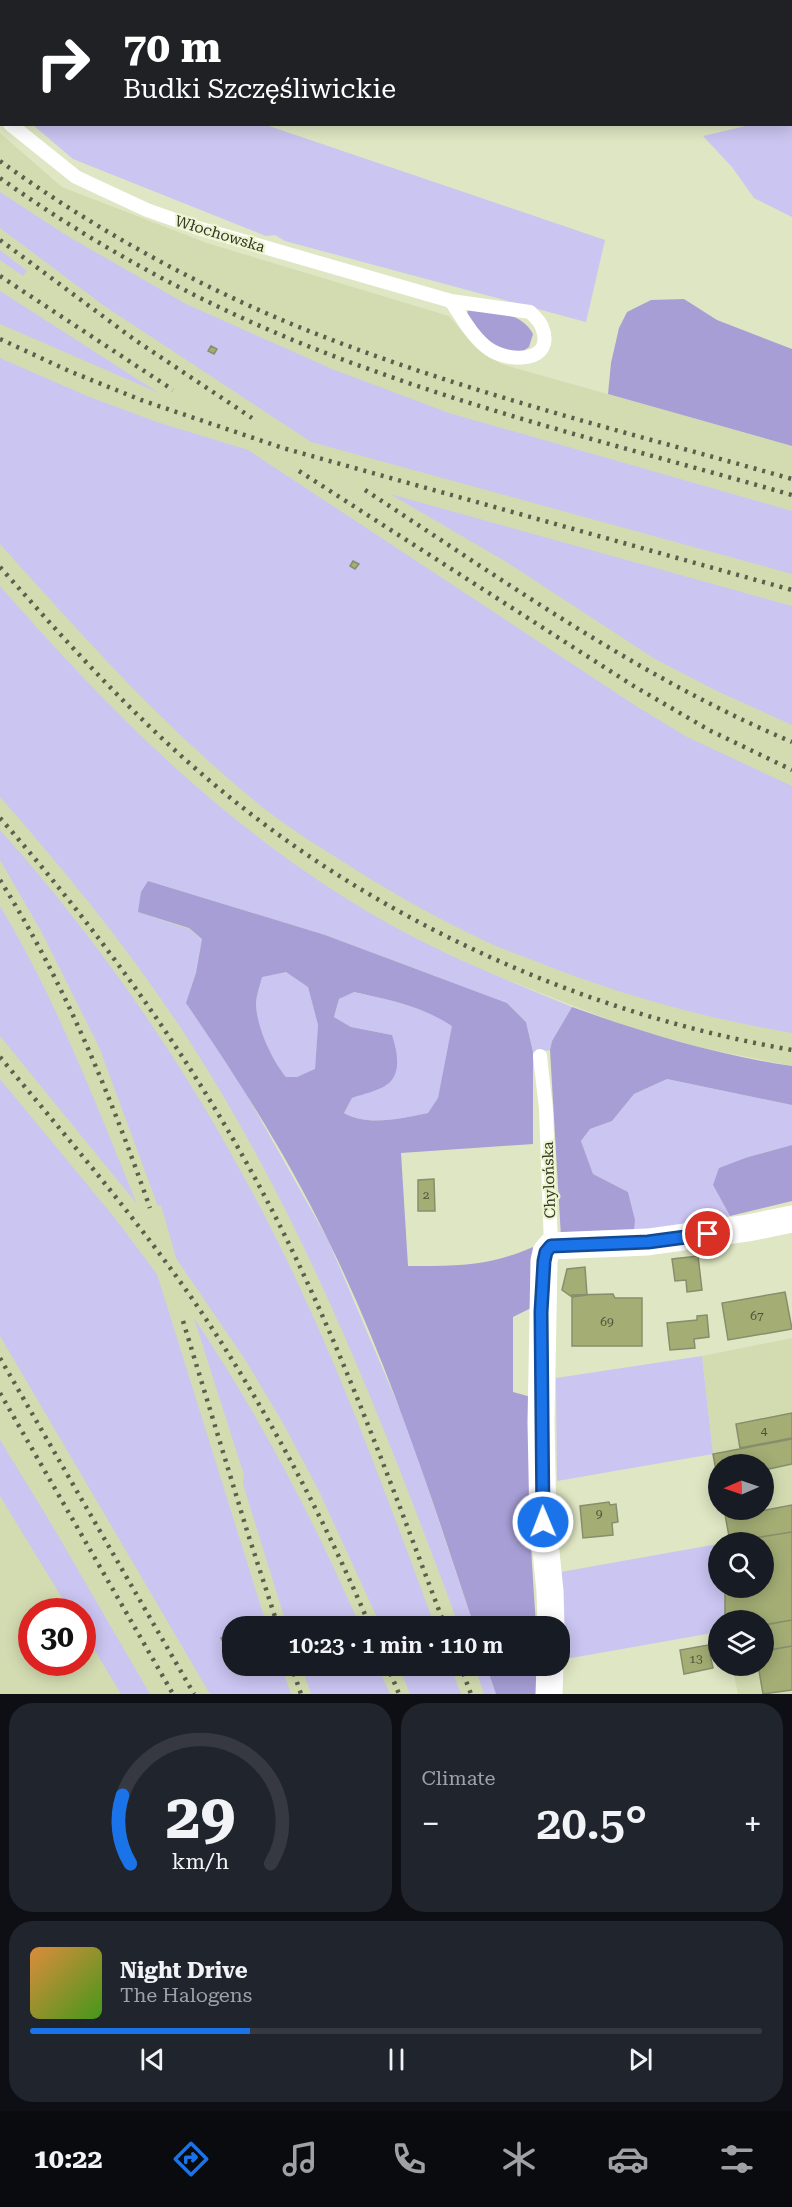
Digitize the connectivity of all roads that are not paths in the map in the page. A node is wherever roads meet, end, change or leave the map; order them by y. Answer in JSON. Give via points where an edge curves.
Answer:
{"nodes":[{"id":1,"x":12,"y":126,"type":"edge"},
{"id":2,"x":451,"y":301,"type":"junction"},
{"id":3,"x":540,"y":1056,"type":"dead end"},
{"id":4,"x":792,"y":1219,"type":"edge"},
{"id":5,"x":551,"y":1246,"type":"junction"},
{"id":6,"x":551,"y":1616,"type":"edge"},
{"id":7,"x":550,"y":1676,"type":"edge"},
{"id":8,"x":549,"y":1694,"type":"edge"}],
"edges":[{"from":1,"to":2,"type":"lane","name":"Włochowska","via":[[76,177],[147,210]]},
{"from":2,"to":2,"type":"lane","name":"Włochowska","via":[[530,312],[542,325],[545,340],[541,350],[518,359],[488,349]]},
{"from":3,"to":5,"type":"lane","name":"Chylońska"},
{"from":4,"to":5,"type":"street","via":[[648,1242]]},
{"from":5,"to":6,"type":"street","name":"Chylońska","via":[[544,1261],[541,1389],[543,1522]]},
{"from":7,"to":8,"type":"street"}]}
